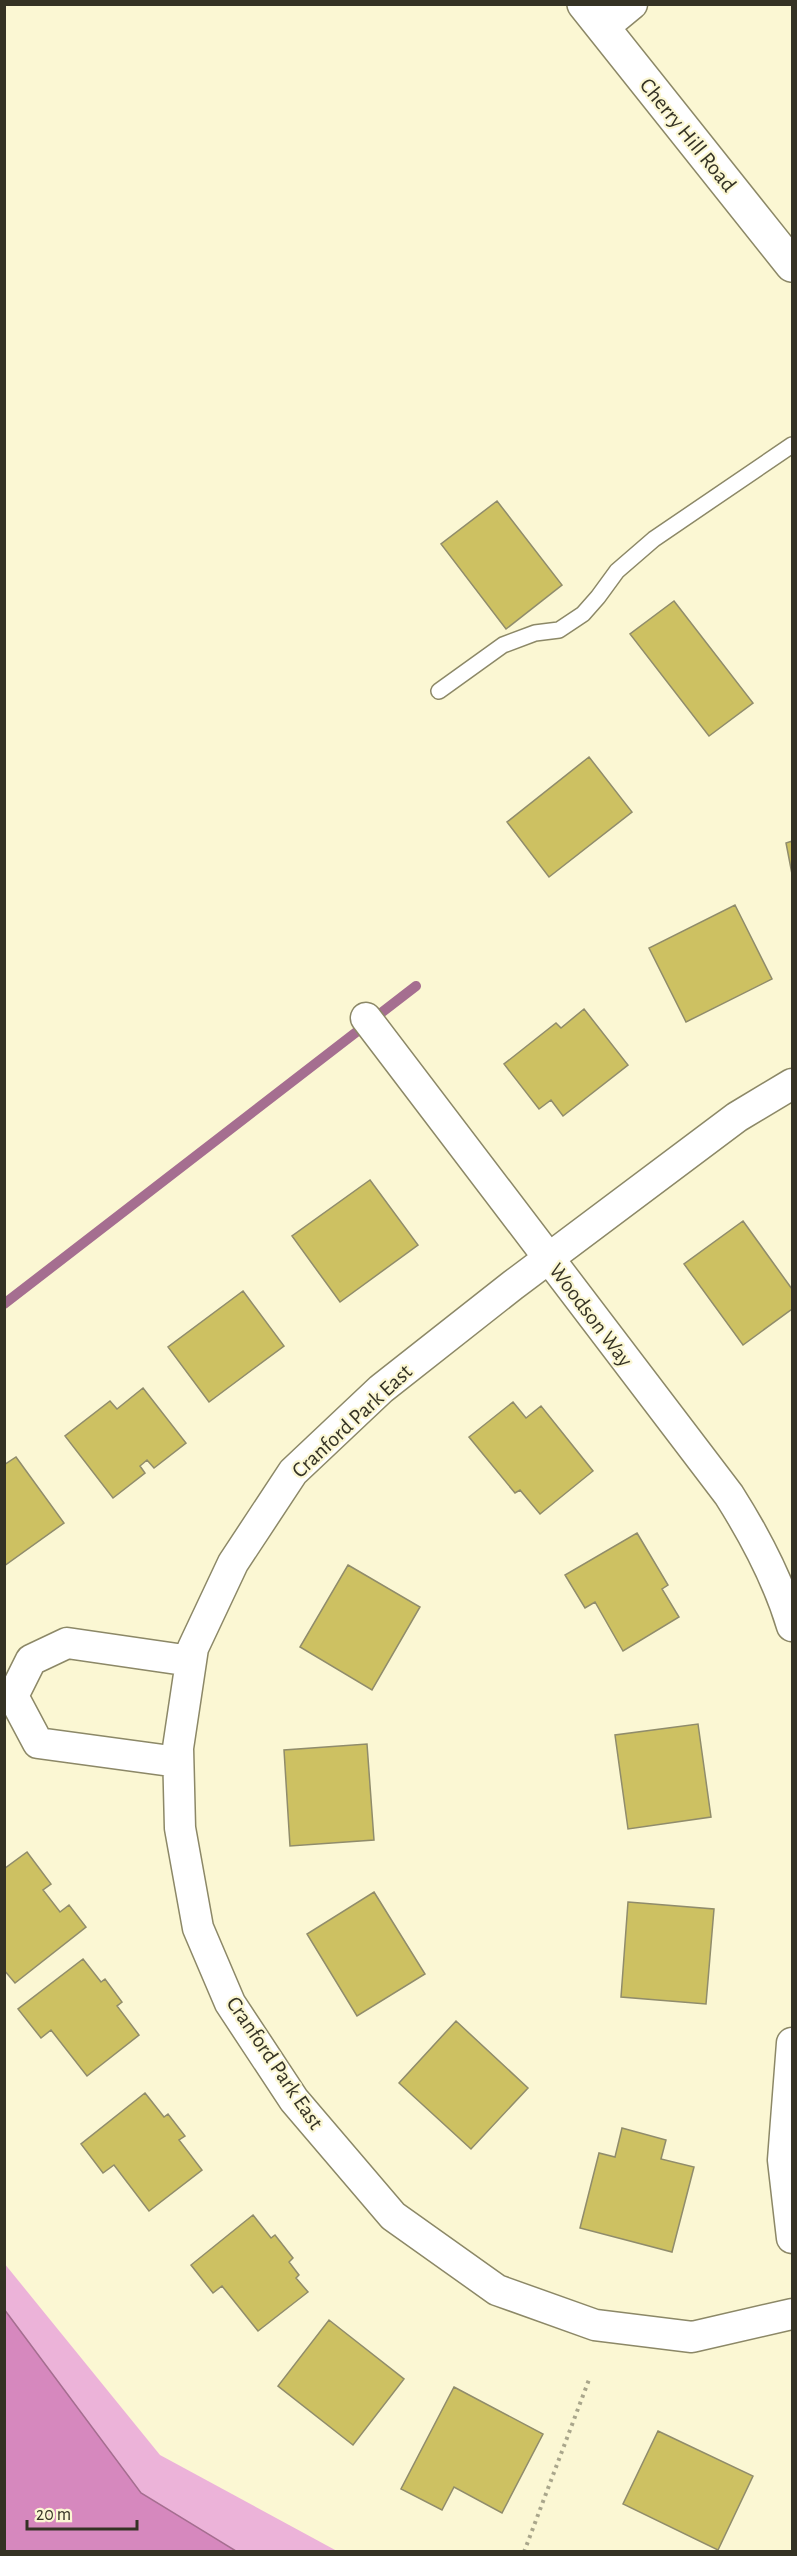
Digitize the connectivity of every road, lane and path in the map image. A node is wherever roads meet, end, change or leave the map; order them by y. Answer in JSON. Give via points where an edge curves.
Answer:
{"nodes":[{"id":1,"x":632,"y":4,"type":"edge"},
{"id":2,"x":594,"y":16,"type":"edge"},
{"id":3,"x":792,"y":265,"type":"edge"},
{"id":4,"x":792,"y":445,"type":"edge"},
{"id":5,"x":439,"y":691,"type":"dead end"},
{"id":6,"x":366,"y":1018,"type":"dead end"},
{"id":7,"x":792,"y":1084,"type":"edge"},
{"id":8,"x":547,"y":1258,"type":"junction"},
{"id":9,"x":792,"y":1626,"type":"edge"},
{"id":10,"x":191,"y":1661,"type":"junction"},
{"id":11,"x":178,"y":1762,"type":"junction"},
{"id":12,"x":792,"y":2043,"type":"edge"},
{"id":13,"x":792,"y":2238,"type":"edge"},
{"id":14,"x":792,"y":2314,"type":"edge"},
{"id":15,"x":590,"y":2377,"type":"dead end"},
{"id":16,"x":524,"y":2552,"type":"edge"}],
"edges":[{"from":1,"to":2,"type":"street"},
{"from":2,"to":3,"type":"main road","name":"Cherry Hill Road"},
{"from":4,"to":5,"type":"lane","via":[[654,539],[617,571],[583,614],[559,630],[535,633],[503,645]]},
{"from":6,"to":8,"type":"street","name":"Woodson Way"},
{"from":7,"to":8,"type":"street","name":"Cranford Park East","via":[[737,1117]]},
{"from":8,"to":9,"type":"street","name":"Woodson Way","via":[[729,1495],[772,1571]]},
{"from":8,"to":10,"type":"street","name":"Cranford Park East","via":[[381,1389],[293,1472],[232,1563],[193,1647]]},
{"from":10,"to":11,"type":"street","name":"Cranford Park East"},
{"from":10,"to":11,"type":"street","via":[[67,1643],[31,1660],[13,1696],[38,1743]]},
{"from":11,"to":14,"type":"street","name":"Cranford Park East","via":[[180,1828],[198,1928],[230,2003],[294,2100],[393,2216],[497,2290],[595,2325],[692,2337]]},
{"from":12,"to":13,"type":"street","via":[[783,2160]]},
{"from":15,"to":16,"type":"path"}]}
